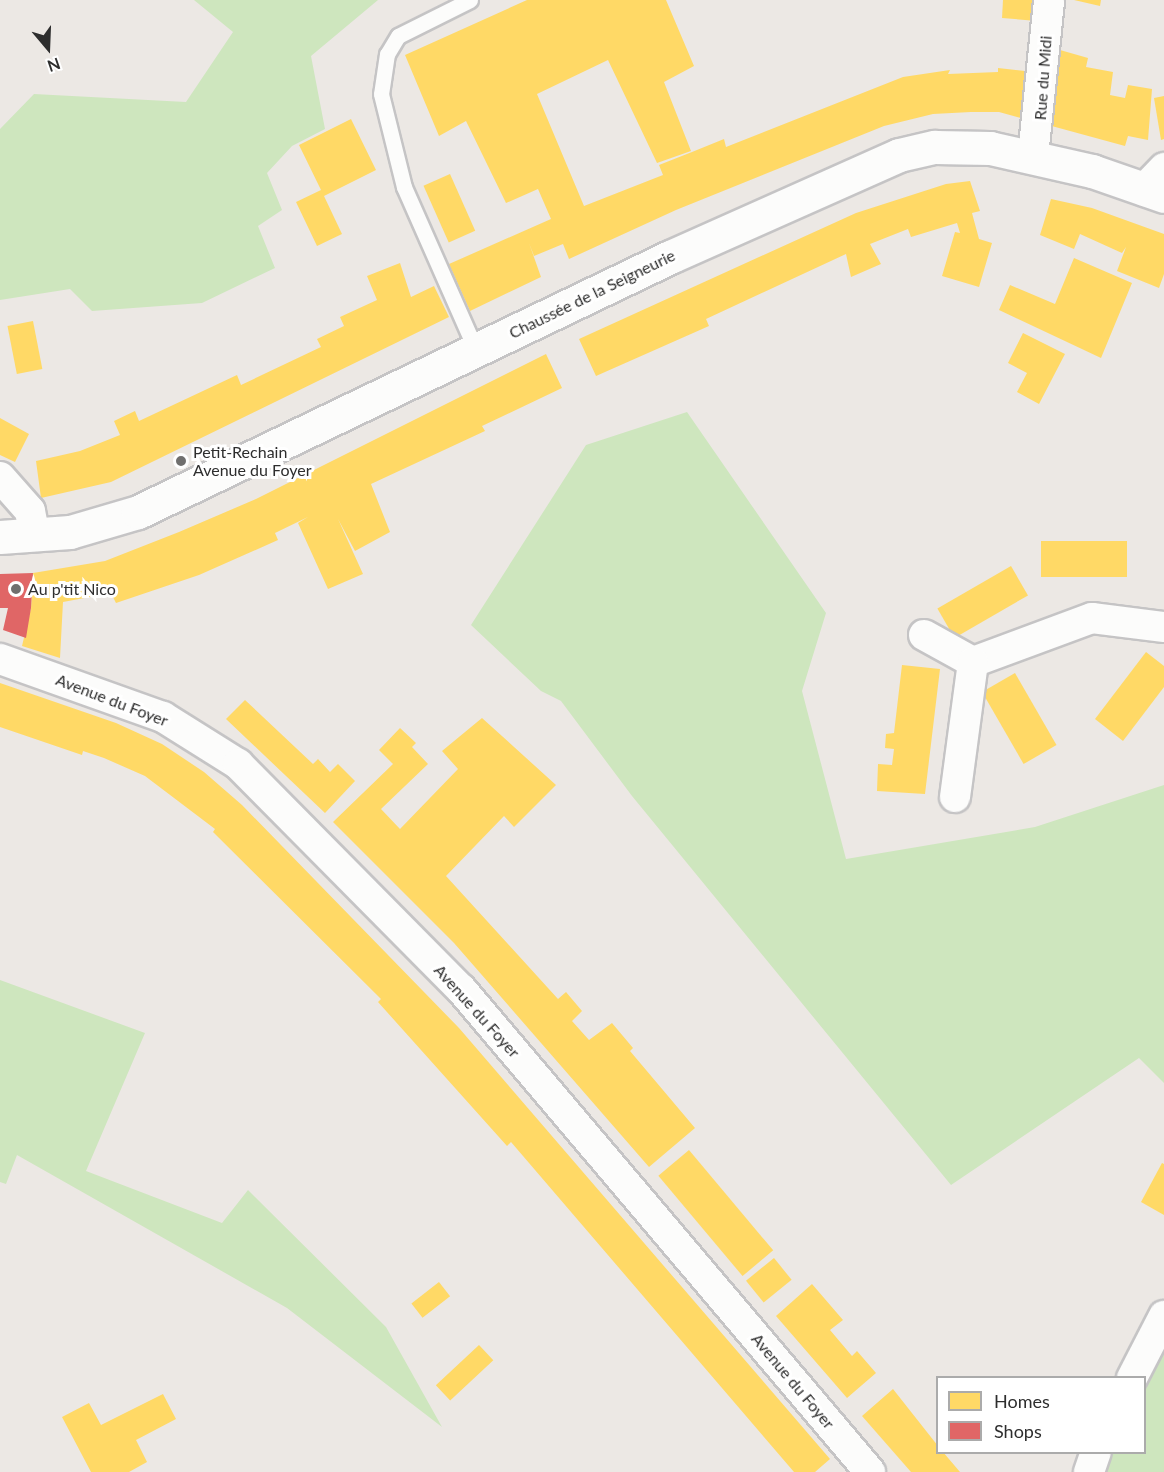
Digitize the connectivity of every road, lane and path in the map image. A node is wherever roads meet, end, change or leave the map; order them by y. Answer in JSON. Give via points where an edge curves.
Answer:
{"nodes":[{"id":1,"x":470,"y":0,"type":"edge"},
{"id":2,"x":1049,"y":0,"type":"edge"},
{"id":3,"x":1034,"y":156,"type":"junction"},
{"id":4,"x":1158,"y":185,"type":"edge"},
{"id":5,"x":476,"y":350,"type":"junction"},
{"id":6,"x":0,"y":477,"type":"edge"},
{"id":7,"x":35,"y":536,"type":"junction"},
{"id":8,"x":0,"y":537,"type":"edge"},
{"id":9,"x":1164,"y":627,"type":"edge"},
{"id":10,"x":924,"y":635,"type":"dead end"},
{"id":11,"x":0,"y":659,"type":"edge"},
{"id":12,"x":973,"y":662,"type":"junction"},
{"id":13,"x":955,"y":797,"type":"dead end"},
{"id":14,"x":1164,"y":1316,"type":"edge"},
{"id":15,"x":1133,"y":1376,"type":"edge"},
{"id":16,"x":1095,"y":1454,"type":"edge"},
{"id":17,"x":866,"y":1470,"type":"edge"},
{"id":18,"x":1089,"y":1472,"type":"edge"}],
"edges":[{"from":1,"to":5,"type":"lane","via":[[398,36],[387,54],[381,94],[404,187]]},
{"from":2,"to":3,"type":"street","name":"Rue du Midi"},
{"from":3,"to":4,"type":"main road","name":"Chaussée de la Seigneurie"},
{"from":3,"to":5,"type":"main road","name":"Chaussée de la Seigneurie","via":[[961,146],[899,155],[670,257]]},
{"from":5,"to":7,"type":"main road","name":"Chaussée de la Seigneurie","via":[[138,512],[70,532]]},
{"from":6,"to":7,"type":"street","via":[[30,511]]},
{"from":7,"to":8,"type":"main road","name":"Chaussée de la Seigneurie"},
{"from":9,"to":12,"type":"street","via":[[1092,618]]},
{"from":10,"to":12,"type":"street"},
{"from":11,"to":17,"type":"street","name":"Avenue du Foyer","via":[[163,717],[238,764],[461,989]]},
{"from":12,"to":13,"type":"street"},
{"from":14,"to":15,"type":"street"},
{"from":16,"to":18,"type":"street"}]}
